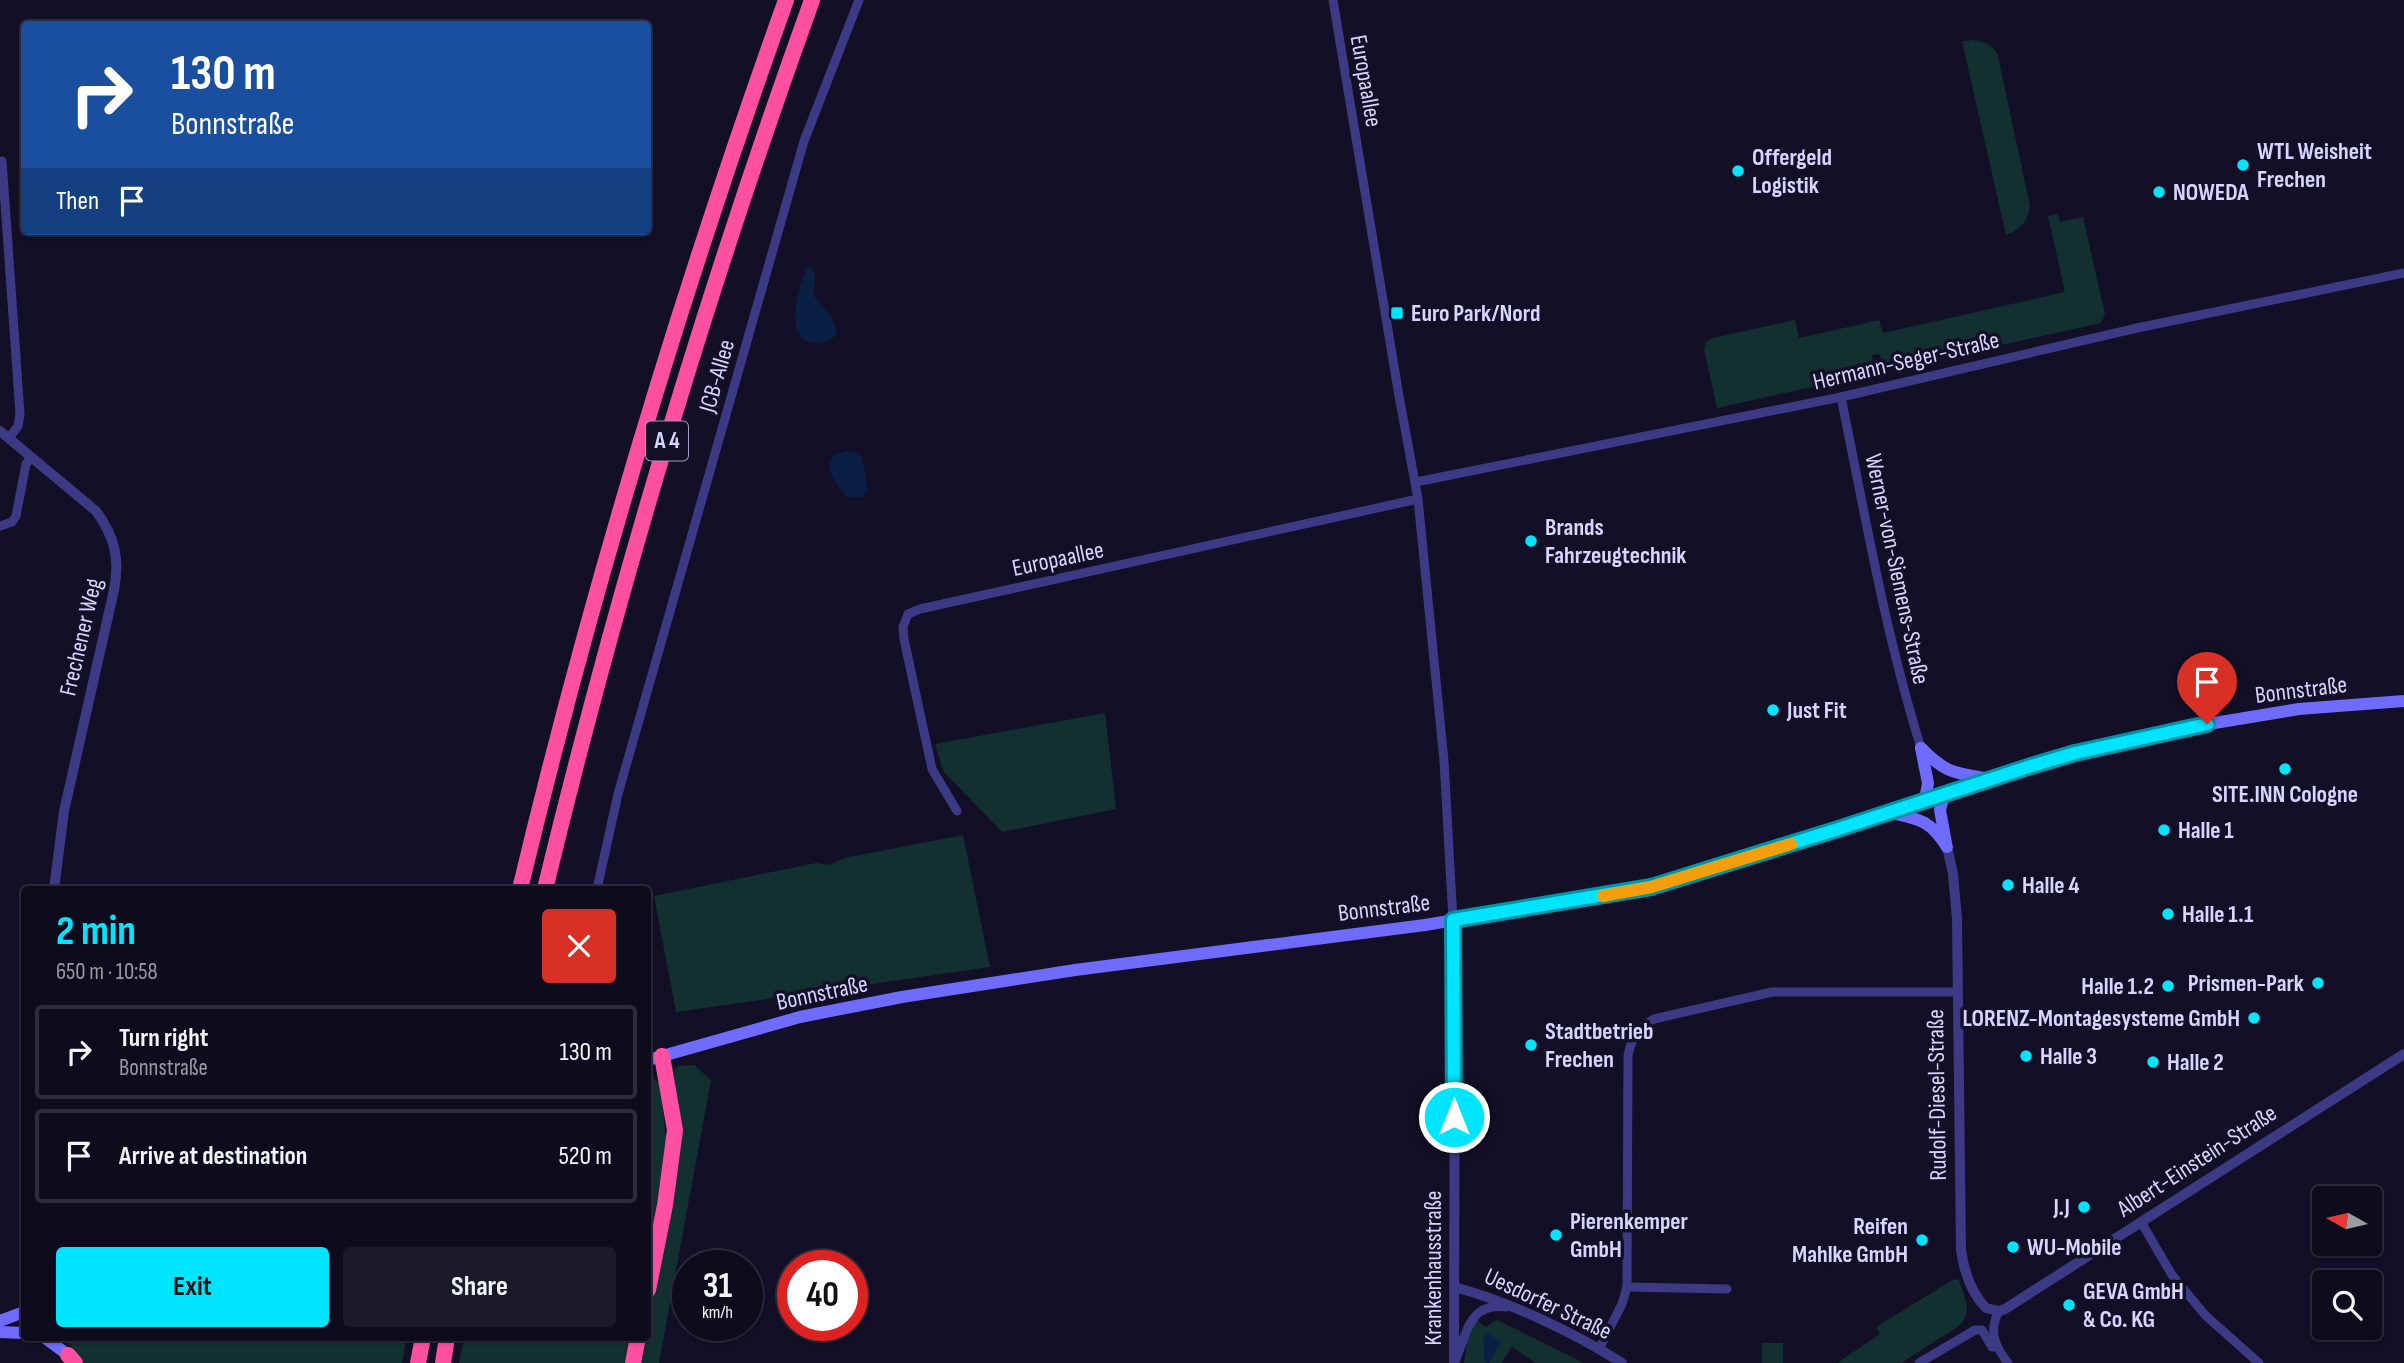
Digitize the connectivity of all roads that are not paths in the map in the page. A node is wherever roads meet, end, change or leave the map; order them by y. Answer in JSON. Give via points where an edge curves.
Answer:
{"nodes":[{"id":1,"x":786,"y":0,"type":"edge"},
{"id":2,"x":813,"y":0,"type":"edge"},
{"id":3,"x":859,"y":0,"type":"edge"},
{"id":4,"x":1333,"y":0,"type":"edge"},
{"id":5,"x":2,"y":161,"type":"dead end"},
{"id":6,"x":2404,"y":273,"type":"edge"},
{"id":7,"x":1841,"y":397,"type":"junction"},
{"id":8,"x":4,"y":435,"type":"edge"},
{"id":9,"x":31,"y":458,"type":"junction"},
{"id":10,"x":1416,"y":482,"type":"junction"},
{"id":11,"x":1418,"y":499,"type":"junction"},
{"id":12,"x":0,"y":526,"type":"edge"},
{"id":13,"x":2404,"y":701,"type":"edge"},
{"id":14,"x":1921,"y":748,"type":"junction"},
{"id":15,"x":1990,"y":779,"type":"junction"},
{"id":16,"x":1944,"y":795,"type":"junction"},
{"id":17,"x":1925,"y":800,"type":"junction"},
{"id":18,"x":957,"y":811,"type":"dead end"},
{"id":19,"x":1888,"y":812,"type":"junction"},
{"id":20,"x":1947,"y":847,"type":"junction"},
{"id":21,"x":54,"y":886,"type":"edge"},
{"id":22,"x":521,"y":886,"type":"edge"},
{"id":23,"x":546,"y":886,"type":"edge"},
{"id":24,"x":598,"y":886,"type":"edge"},
{"id":25,"x":1453,"y":920,"type":"junction"},
{"id":26,"x":1957,"y":992,"type":"junction"},
{"id":27,"x":2404,"y":1054,"type":"edge"},
{"id":28,"x":654,"y":1058,"type":"edge"},
{"id":29,"x":2141,"y":1222,"type":"junction"},
{"id":30,"x":651,"y":1274,"type":"edge"},
{"id":31,"x":1454,"y":1287,"type":"junction"},
{"id":32,"x":1627,"y":1287,"type":"junction"},
{"id":33,"x":1727,"y":1289,"type":"dead end"},
{"id":34,"x":1515,"y":1308,"type":"junction"},
{"id":35,"x":1999,"y":1311,"type":"junction"},
{"id":36,"x":21,"y":1313,"type":"edge"},
{"id":37,"x":0,"y":1321,"type":"edge"},
{"id":38,"x":0,"y":1332,"type":"edge"},
{"id":39,"x":21,"y":1333,"type":"edge"},
{"id":40,"x":49,"y":1341,"type":"edge"},
{"id":41,"x":61,"y":1341,"type":"edge"},
{"id":42,"x":422,"y":1341,"type":"edge"},
{"id":43,"x":446,"y":1341,"type":"edge"},
{"id":44,"x":637,"y":1341,"type":"edge"},
{"id":45,"x":1996,"y":1347,"type":"junction"},
{"id":46,"x":1599,"y":1349,"type":"junction"},
{"id":47,"x":71,"y":1359,"type":"edge"},
{"id":48,"x":418,"y":1363,"type":"edge"},
{"id":49,"x":443,"y":1363,"type":"edge"},
{"id":50,"x":633,"y":1363,"type":"edge"},
{"id":51,"x":1454,"y":1363,"type":"edge"},
{"id":52,"x":1622,"y":1363,"type":"edge"},
{"id":53,"x":1919,"y":1363,"type":"edge"},
{"id":54,"x":2008,"y":1363,"type":"edge"},
{"id":55,"x":2259,"y":1363,"type":"edge"}],
"edges":[{"from":1,"to":22,"type":"highway","number":"A 4","via":[[639,446]]},
{"from":2,"to":23,"type":"highway","number":"A 4","via":[[671,426]]},
{"from":3,"to":24,"type":"street","name":"JCB-Allee","via":[[804,141],[618,793]]},
{"from":4,"to":10,"type":"street","name":"Europaallee"},
{"from":5,"to":8,"type":"street","name":"Frechener Weg","via":[[20,414],[18,426]]},
{"from":6,"to":7,"type":"street","name":"Hermann-Seger-Straße","via":[[2137,328]]},
{"from":7,"to":10,"type":"street","name":"Hermann-Seger-Straße"},
{"from":7,"to":14,"type":"street","name":"Werner-von-Siemens-Straße","via":[[1882,599]]},
{"from":8,"to":9,"type":"street","name":"Frechener Weg"},
{"from":9,"to":12,"type":"street","via":[[16,516]]},
{"from":9,"to":21,"type":"street","name":"Frechener Weg","via":[[96,511],[113,540],[117,561],[64,811]]},
{"from":10,"to":11,"type":"street","name":"Europaallee"},
{"from":11,"to":18,"type":"street","name":"Europaallee","via":[[908,614],[904,639],[932,769]]},
{"from":11,"to":25,"type":"street","name":"Europaallee","via":[[1444,761]]},
{"from":13,"to":15,"type":"main road","name":"Bonnstraße","via":[[2299,709],[2185,728],[2075,753]]},
{"from":14,"to":15,"type":"main road","via":[[1940,767]]},
{"from":14,"to":17,"type":"main road"},
{"from":15,"to":16,"type":"main road","name":"Bonnstraße"},
{"from":16,"to":17,"type":"main road","name":"Bonnstraße"},
{"from":16,"to":20,"type":"main road","via":[[1940,810]]},
{"from":17,"to":19,"type":"main road","name":"Bonnstraße"},
{"from":19,"to":20,"type":"main road","via":[[1926,822]]},
{"from":19,"to":25,"type":"main road","name":"Bonnstraße","via":[[1651,887]]},
{"from":20,"to":26,"type":"street","name":"Rudolf-Diesel-Straße","via":[[1957,919]]},
{"from":25,"to":28,"type":"main road","name":"Bonnstraße","via":[[914,995],[800,1017]]},
{"from":25,"to":31,"type":"street","name":"Krankenhausstraße"},
{"from":26,"to":32,"type":"street","via":[[1772,992],[1654,1019],[1641,1027],[1631,1040],[1628,1055]]},
{"from":26,"to":35,"type":"street","name":"Rudolf-Diesel-Straße","via":[[1962,1258],[1980,1302]]},
{"from":27,"to":29,"type":"street","name":"Albert-Einstein-Straße"},
{"from":28,"to":30,"type":"highway","via":[[675,1130]]},
{"from":29,"to":35,"type":"street","name":"Albert-Einstein-Straße"},
{"from":29,"to":55,"type":"street","via":[[2188,1295]]},
{"from":31,"to":34,"type":"street","name":"Uesdorfer Straße"},
{"from":31,"to":51,"type":"street","name":"Krankenhausstraße"},
{"from":32,"to":33,"type":"street"},
{"from":32,"to":46,"type":"street"},
{"from":34,"to":46,"type":"street","name":"Uesdorfer Straße"},
{"from":34,"to":51,"type":"street","name":"Krankenhausstraße","via":[[1494,1305],[1478,1313]]},
{"from":35,"to":45,"type":"street","via":[[1992,1329]]},
{"from":36,"to":37,"type":"main road"},
{"from":38,"to":39,"type":"main road"},
{"from":40,"to":47,"type":"main road"},
{"from":41,"to":47,"type":"main road"},
{"from":42,"to":48,"type":"highway"},
{"from":43,"to":49,"type":"highway"},
{"from":44,"to":50,"type":"highway"},
{"from":45,"to":53,"type":"street","via":[[1982,1330],[1975,1330]]},
{"from":45,"to":54,"type":"street"},
{"from":46,"to":52,"type":"street","name":"Uesdorfer Straße"}]}
